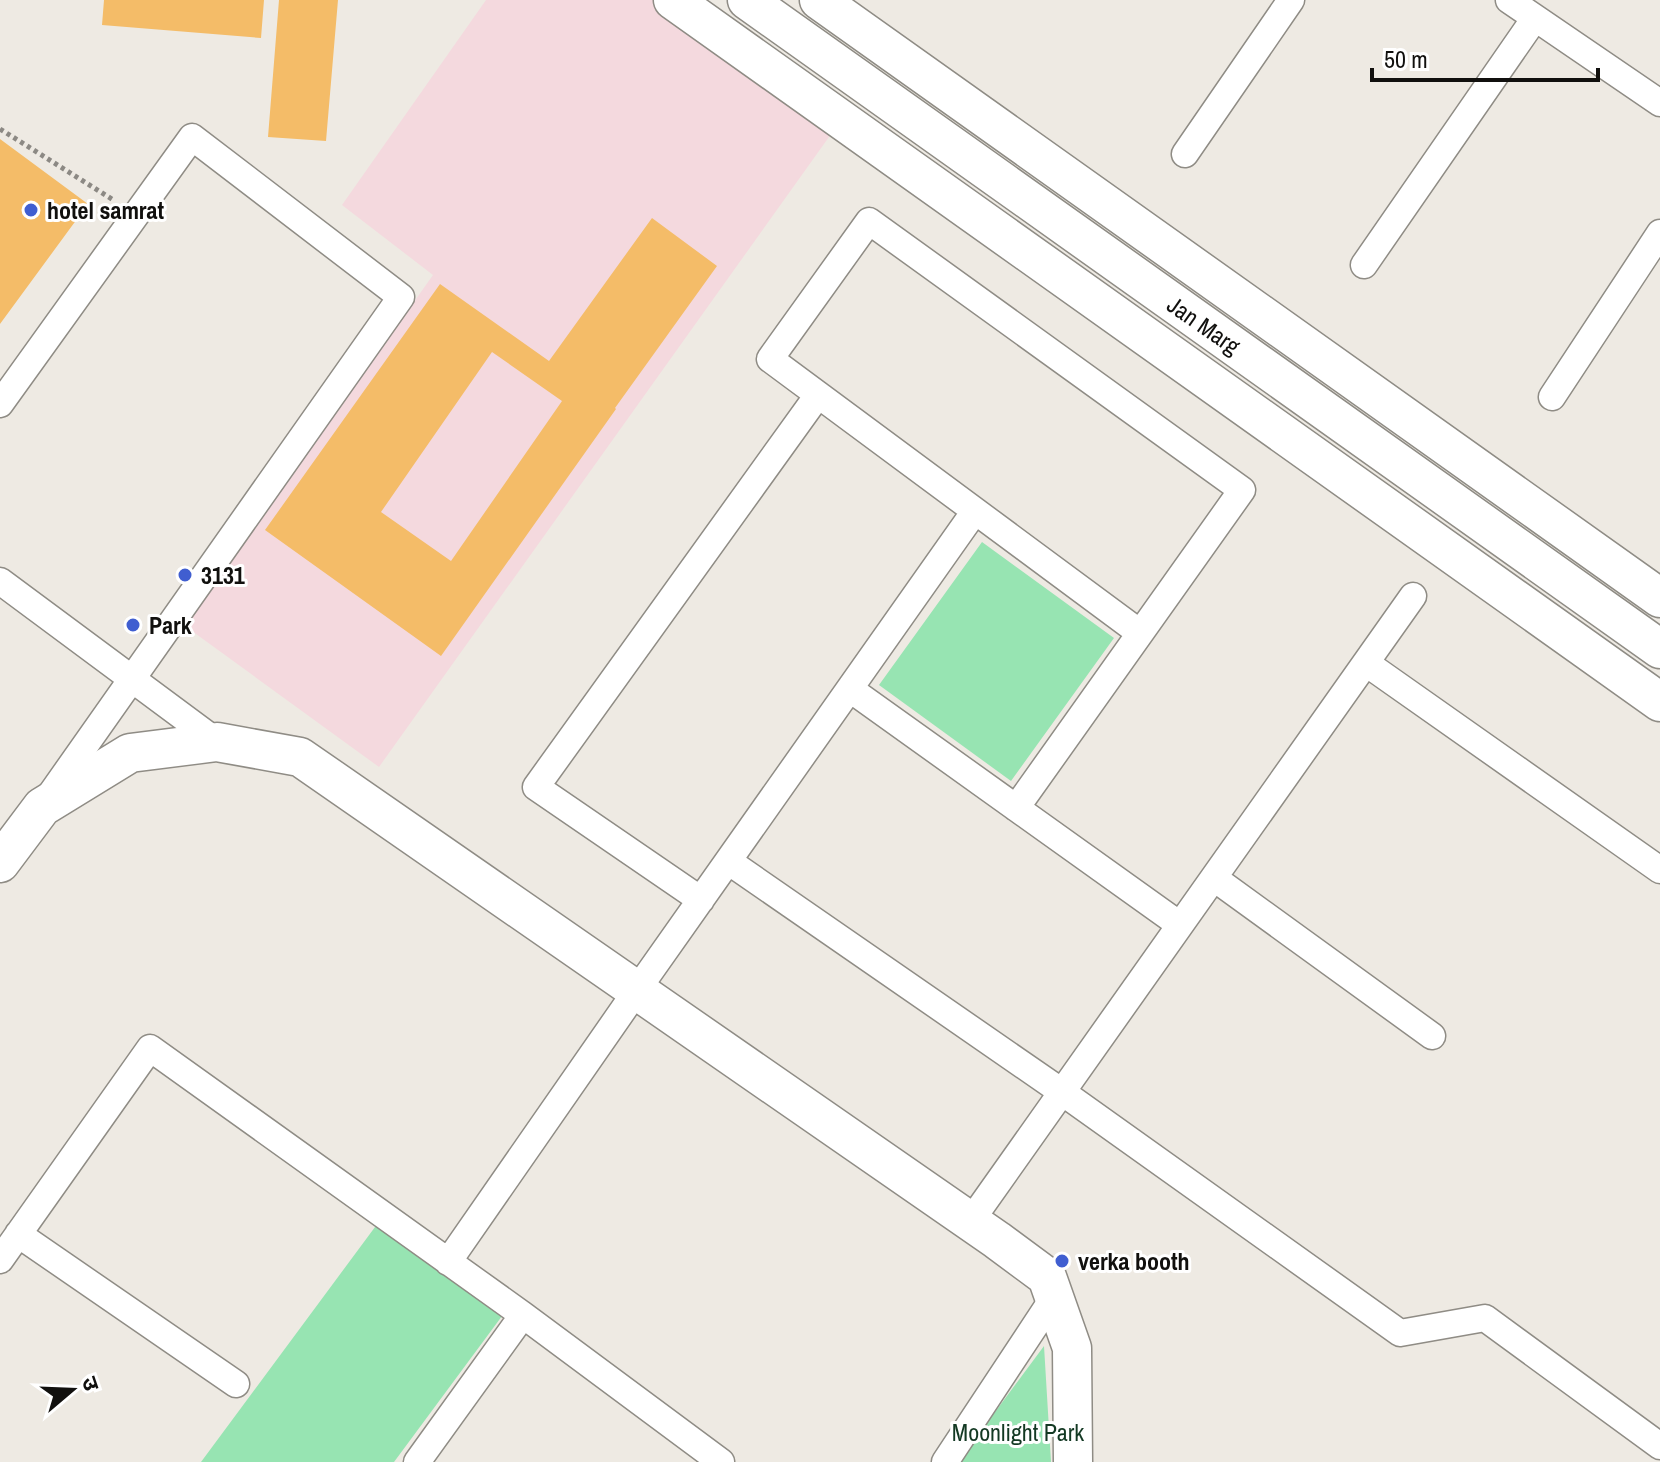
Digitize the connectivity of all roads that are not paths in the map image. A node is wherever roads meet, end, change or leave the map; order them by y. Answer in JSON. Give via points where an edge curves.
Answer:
{"nodes":[{"id":1,"x":673,"y":0,"type":"edge"},
{"id":2,"x":747,"y":0,"type":"edge"},
{"id":3,"x":819,"y":0,"type":"edge"},
{"id":4,"x":1291,"y":0,"type":"edge"},
{"id":5,"x":1509,"y":0,"type":"edge"},
{"id":6,"x":1535,"y":18,"type":"junction"},
{"id":7,"x":1660,"y":103,"type":"edge"},
{"id":8,"x":1185,"y":154,"type":"dead end"},
{"id":9,"x":1660,"y":233,"type":"edge"},
{"id":10,"x":1364,"y":265,"type":"dead end"},
{"id":11,"x":818,"y":395,"type":"junction"},
{"id":12,"x":1552,"y":397,"type":"dead end"},
{"id":13,"x":0,"y":404,"type":"edge"},
{"id":14,"x":975,"y":511,"type":"junction"},
{"id":15,"x":0,"y":581,"type":"edge"},
{"id":16,"x":1413,"y":596,"type":"dead end"},
{"id":17,"x":1660,"y":598,"type":"edge"},
{"id":18,"x":1140,"y":633,"type":"junction"},
{"id":19,"x":1660,"y":649,"type":"edge"},
{"id":20,"x":1366,"y":663,"type":"junction"},
{"id":21,"x":132,"y":679,"type":"junction"},
{"id":22,"x":850,"y":689,"type":"junction"},
{"id":23,"x":1660,"y":702,"type":"edge"},
{"id":24,"x":217,"y":742,"type":"junction"},
{"id":25,"x":42,"y":807,"type":"junction"},
{"id":26,"x":1016,"y":808,"type":"junction"},
{"id":27,"x":728,"y":861,"type":"junction"},
{"id":28,"x":0,"y":863,"type":"edge"},
{"id":29,"x":1660,"y":870,"type":"edge"},
{"id":30,"x":1214,"y":878,"type":"junction"},
{"id":31,"x":701,"y":900,"type":"junction"},
{"id":32,"x":1180,"y":925,"type":"junction"},
{"id":33,"x":637,"y":990,"type":"junction"},
{"id":34,"x":1432,"y":1036,"type":"dead end"},
{"id":35,"x":1062,"y":1092,"type":"junction"},
{"id":36,"x":970,"y":1222,"type":"junction"},
{"id":37,"x":18,"y":1234,"type":"junction"},
{"id":38,"x":0,"y":1260,"type":"edge"},
{"id":39,"x":448,"y":1262,"type":"junction"},
{"id":40,"x":1054,"y":1297,"type":"junction"},
{"id":41,"x":523,"y":1315,"type":"junction"},
{"id":42,"x":236,"y":1384,"type":"dead end"},
{"id":43,"x":1660,"y":1446,"type":"edge"},
{"id":44,"x":417,"y":1462,"type":"edge"},
{"id":45,"x":721,"y":1462,"type":"edge"},
{"id":46,"x":945,"y":1462,"type":"edge"},
{"id":47,"x":1073,"y":1462,"type":"edge"}],
"edges":[{"from":1,"to":23,"type":"street"},
{"from":2,"to":19,"type":"street","name":"Jan Marg"},
{"from":3,"to":17,"type":"street","name":"Jan Marg"},
{"from":4,"to":8,"type":"street"},
{"from":5,"to":6,"type":"street"},
{"from":6,"to":7,"type":"street"},
{"from":6,"to":10,"type":"street"},
{"from":9,"to":12,"type":"street"},
{"from":11,"to":14,"type":"street"},
{"from":11,"to":18,"type":"street","via":[[770,359],[869,221],[1242,490]]},
{"from":11,"to":31,"type":"street","via":[[536,787]]},
{"from":13,"to":21,"type":"street","via":[[192,137],[401,297]]},
{"from":14,"to":18,"type":"street"},
{"from":14,"to":22,"type":"street"},
{"from":15,"to":21,"type":"street"},
{"from":16,"to":20,"type":"street"},
{"from":18,"to":26,"type":"street"},
{"from":20,"to":29,"type":"street"},
{"from":20,"to":30,"type":"street"},
{"from":21,"to":24,"type":"street"},
{"from":21,"to":25,"type":"street"},
{"from":22,"to":26,"type":"street"},
{"from":22,"to":27,"type":"street"},
{"from":24,"to":25,"type":"street","via":[[130,753]]},
{"from":24,"to":33,"type":"street","via":[[300,757]]},
{"from":25,"to":28,"type":"street"},
{"from":26,"to":32,"type":"street"},
{"from":27,"to":31,"type":"street"},
{"from":27,"to":35,"type":"street"},
{"from":30,"to":32,"type":"street"},
{"from":30,"to":34,"type":"street"},
{"from":31,"to":33,"type":"street"},
{"from":32,"to":35,"type":"street"},
{"from":33,"to":36,"type":"street"},
{"from":33,"to":39,"type":"street"},
{"from":35,"to":36,"type":"street"},
{"from":35,"to":43,"type":"street","via":[[1400,1333],[1485,1318]]},
{"from":36,"to":40,"type":"street","via":[[1047,1277]]},
{"from":37,"to":38,"type":"street"},
{"from":37,"to":39,"type":"street","via":[[150,1048]]},
{"from":37,"to":42,"type":"street"},
{"from":39,"to":41,"type":"street"},
{"from":40,"to":46,"type":"street"},
{"from":40,"to":47,"type":"street","via":[[1072,1348]]},
{"from":41,"to":44,"type":"street"},
{"from":41,"to":45,"type":"street"}]}
